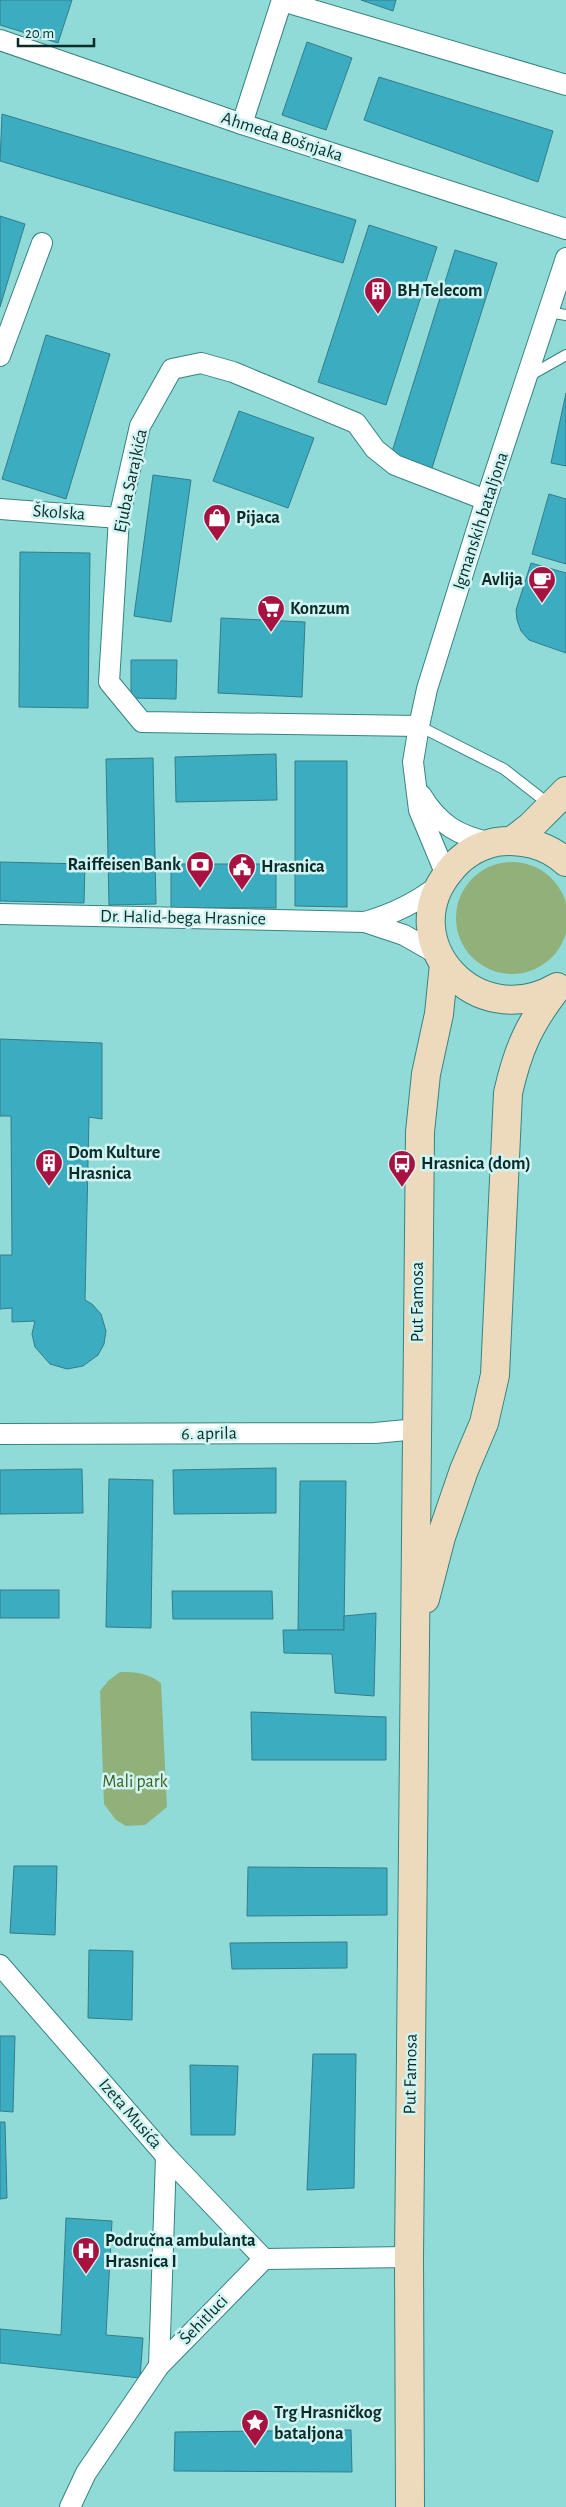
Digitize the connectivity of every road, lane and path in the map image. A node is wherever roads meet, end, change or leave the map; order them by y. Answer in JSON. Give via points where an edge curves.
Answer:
{"nodes":[{"id":1,"x":282,"y":1,"type":"edge"},
{"id":2,"x":0,"y":40,"type":"edge"},
{"id":3,"x":566,"y":85,"type":"edge"},
{"id":4,"x":242,"y":124,"type":"junction"},
{"id":5,"x":566,"y":229,"type":"edge"},
{"id":6,"x":42,"y":243,"type":"dead end"},
{"id":7,"x":566,"y":258,"type":"edge"},
{"id":8,"x":558,"y":314,"type":"edge"},
{"id":9,"x":566,"y":355,"type":"edge"},
{"id":10,"x":0,"y":356,"type":"edge"},
{"id":11,"x":528,"y":377,"type":"junction"},
{"id":12,"x":486,"y":500,"type":"junction"},
{"id":13,"x":0,"y":509,"type":"edge"},
{"id":14,"x":119,"y":518,"type":"junction"},
{"id":15,"x":418,"y":726,"type":"junction"},
{"id":16,"x":416,"y":787,"type":"junction"},
{"id":17,"x":559,"y":799,"type":"edge"},
{"id":18,"x":503,"y":842,"type":"junction"},
{"id":19,"x":566,"y":862,"type":"edge"},
{"id":20,"x":443,"y":880,"type":"junction"},
{"id":21,"x":0,"y":914,"type":"edge"},
{"id":22,"x":366,"y":922,"type":"junction"},
{"id":23,"x":441,"y":959,"type":"junction"},
{"id":24,"x":561,"y":984,"type":"edge"},
{"id":25,"x":417,"y":1430,"type":"junction"},
{"id":26,"x":0,"y":1434,"type":"edge"},
{"id":27,"x":414,"y":1642,"type":"junction"},
{"id":28,"x":0,"y":1965,"type":"edge"},
{"id":29,"x":166,"y":2156,"type":"junction"},
{"id":30,"x":409,"y":2257,"type":"junction"},
{"id":31,"x":264,"y":2259,"type":"junction"},
{"id":32,"x":159,"y":2366,"type":"junction"},
{"id":33,"x":70,"y":2507,"type":"edge"},
{"id":34,"x":410,"y":2507,"type":"edge"}],
"edges":[{"from":1,"to":3,"type":"street"},
{"from":1,"to":4,"type":"street"},
{"from":2,"to":4,"type":"street","name":"Ahmeda Bošnjaka"},
{"from":4,"to":5,"type":"street","name":"Ahmeda Bošnjaka"},
{"from":6,"to":10,"type":"street"},
{"from":7,"to":8,"type":"street","name":"Igmanskih bataljona"},
{"from":8,"to":11,"type":"street","name":"Igmanskih bataljona"},
{"from":9,"to":11,"type":"lane"},
{"from":11,"to":12,"type":"street","name":"Igmanskih bataljona"},
{"from":12,"to":14,"type":"street","name":"Ejuba Sarajkića","via":[[395,466],[374,449],[356,423],[233,372],[201,363],[172,369],[140,426]]},
{"from":12,"to":15,"type":"street","name":"Igmanskih bataljona"},
{"from":13,"to":14,"type":"street","name":"Školska"},
{"from":14,"to":15,"type":"street","name":"Ejuba Sarajkića","via":[[109,682],[142,722]]},
{"from":15,"to":16,"type":"street","name":"Igmanskih bataljona","via":[[413,762]]},
{"from":15,"to":17,"type":"lane"},
{"from":16,"to":18,"type":"street","name":"Igmanskih bataljona","via":[[429,809],[447,826],[469,838]]},
{"from":16,"to":20,"type":"street","name":"Igmanskih bataljona","via":[[419,810]]},
{"from":17,"to":18,"type":"main road"},
{"from":18,"to":19,"type":"main road","via":[[531,843]]},
{"from":18,"to":20,"type":"main road","via":[[461,858]]},
{"from":20,"to":22,"type":"street","via":[[409,906]]},
{"from":20,"to":23,"type":"main road","via":[[434,902],[432,920],[433,938]]},
{"from":21,"to":22,"type":"street","name":"Dr. Halid-bega Hrasnice"},
{"from":22,"to":23,"type":"street","via":[[404,935]]},
{"from":23,"to":24,"type":"main road","via":[[460,983],[491,998],[508,1001],[533,999]]},
{"from":23,"to":25,"type":"main road","name":"Put Famosa","via":[[439,1014],[426,1074],[420,1132]]},
{"from":24,"to":27,"type":"main road","name":"Put Famosa","via":[[528,1030],[508,1093],[495,1375],[484,1423],[441,1538]]},
{"from":25,"to":26,"type":"street","name":"6. aprila"},
{"from":25,"to":27,"type":"main road","name":"Put Famosa"},
{"from":27,"to":30,"type":"main road","name":"Put Famosa"},
{"from":28,"to":29,"type":"street","name":"Izeta Musića"},
{"from":29,"to":31,"type":"street","name":"Izeta Musića"},
{"from":29,"to":32,"type":"street"},
{"from":30,"to":31,"type":"street"},
{"from":30,"to":34,"type":"main road","name":"Put Famosa"},
{"from":31,"to":32,"type":"street","name":"Šehitluci"},
{"from":32,"to":33,"type":"street","name":"Šehitluci","via":[[86,2473]]}]}
